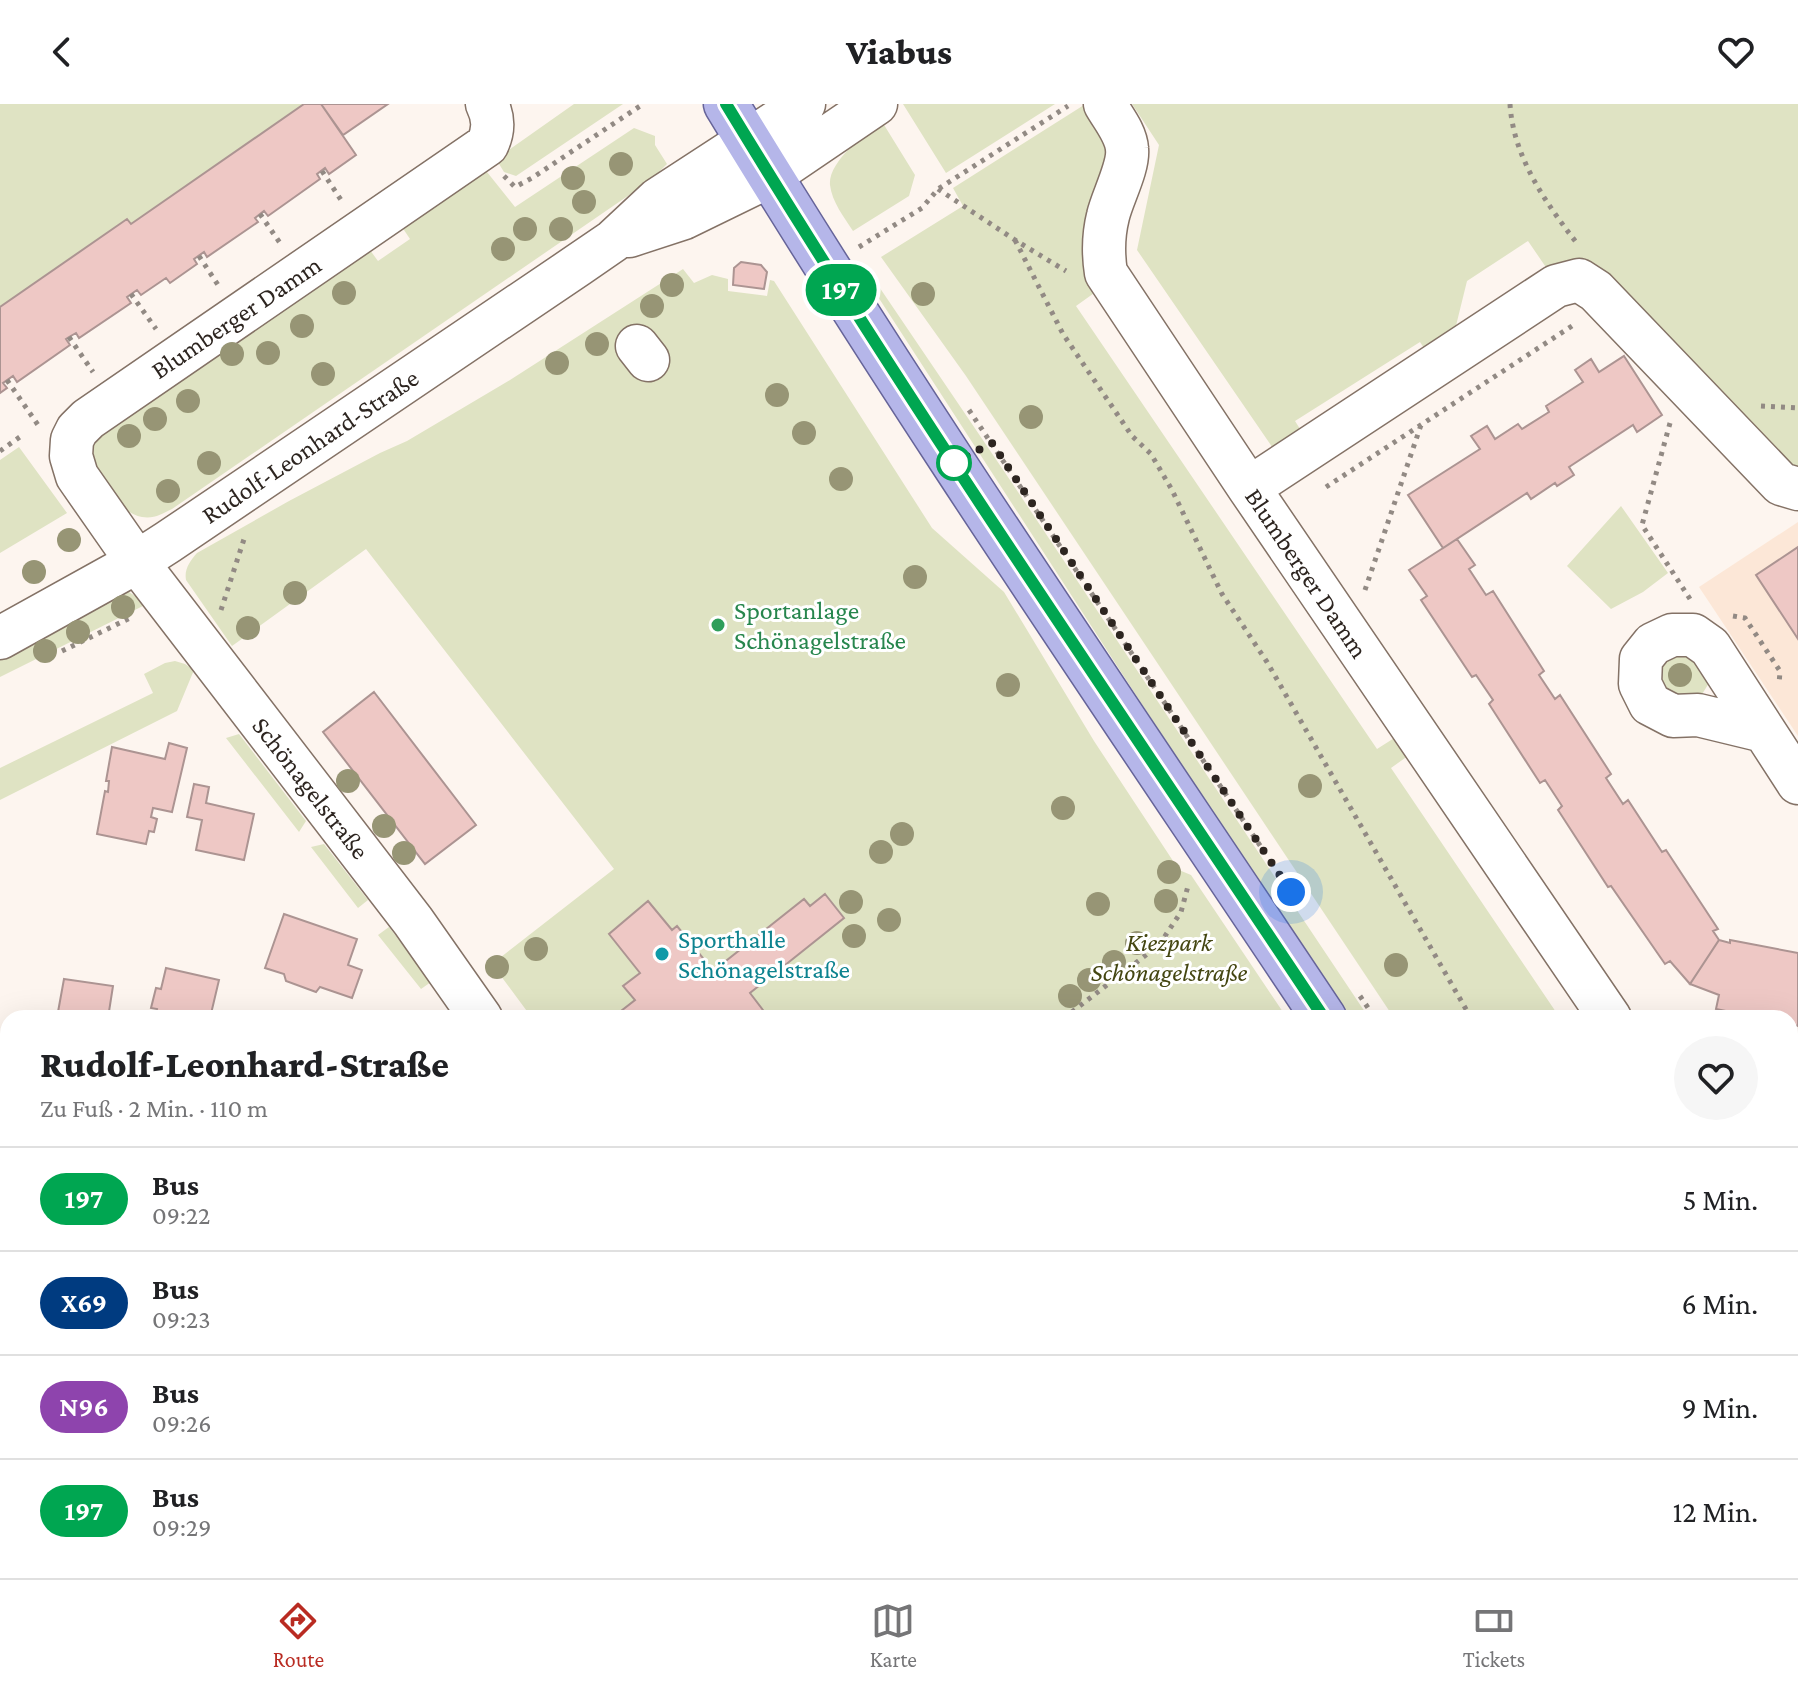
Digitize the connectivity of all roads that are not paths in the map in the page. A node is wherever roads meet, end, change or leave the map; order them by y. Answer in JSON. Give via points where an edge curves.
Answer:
{"nodes":[{"id":1,"x":487,"y":104,"type":"edge"},
{"id":2,"x":726,"y":104,"type":"edge"},
{"id":3,"x":804,"y":104,"type":"edge"},
{"id":4,"x":876,"y":104,"type":"edge"},
{"id":5,"x":1105,"y":104,"type":"edge"},
{"id":6,"x":759,"y":158,"type":"junction"},
{"id":7,"x":1249,"y":488,"type":"junction"},
{"id":8,"x":1798,"y":489,"type":"edge"},
{"id":9,"x":137,"y":562,"type":"junction"},
{"id":10,"x":0,"y":638,"type":"edge"},
{"id":11,"x":1764,"y":731,"type":"road end"},
{"id":12,"x":1798,"y":783,"type":"edge"},
{"id":13,"x":1341,"y":1005,"type":"edge"},
{"id":14,"x":475,"y":1010,"type":"edge"},
{"id":15,"x":1605,"y":1010,"type":"edge"}],
"edges":[{"from":1,"to":9,"type":"street","name":"Blumberger Damm","via":[[494,131],[487,145],[77,430],[71,456],[77,476]]},
{"from":2,"to":6,"type":"main road"},
{"from":3,"to":6,"type":"street"},
{"from":4,"to":6,"type":"street"},
{"from":5,"to":7,"type":"street","name":"Blumberger Damm","via":[[1127,150],[1108,216],[1106,273]]},
{"from":6,"to":9,"type":"street","name":"Rudolf-Leonhard-Straße","via":[[684,218],[613,241]]},
{"from":6,"to":13,"type":"main road","via":[[954,463]]},
{"from":7,"to":8,"type":"street","via":[[1556,286],[1579,280],[1596,291],[1781,484]]},
{"from":7,"to":15,"type":"street","name":"Blumberger Damm"},
{"from":9,"to":10,"type":"street","name":"Rudolf-Leonhard-Straße"},
{"from":9,"to":14,"type":"street","name":"Schönagelstraße","via":[[400,903]]},
{"from":11,"to":12,"type":"street"}]}
